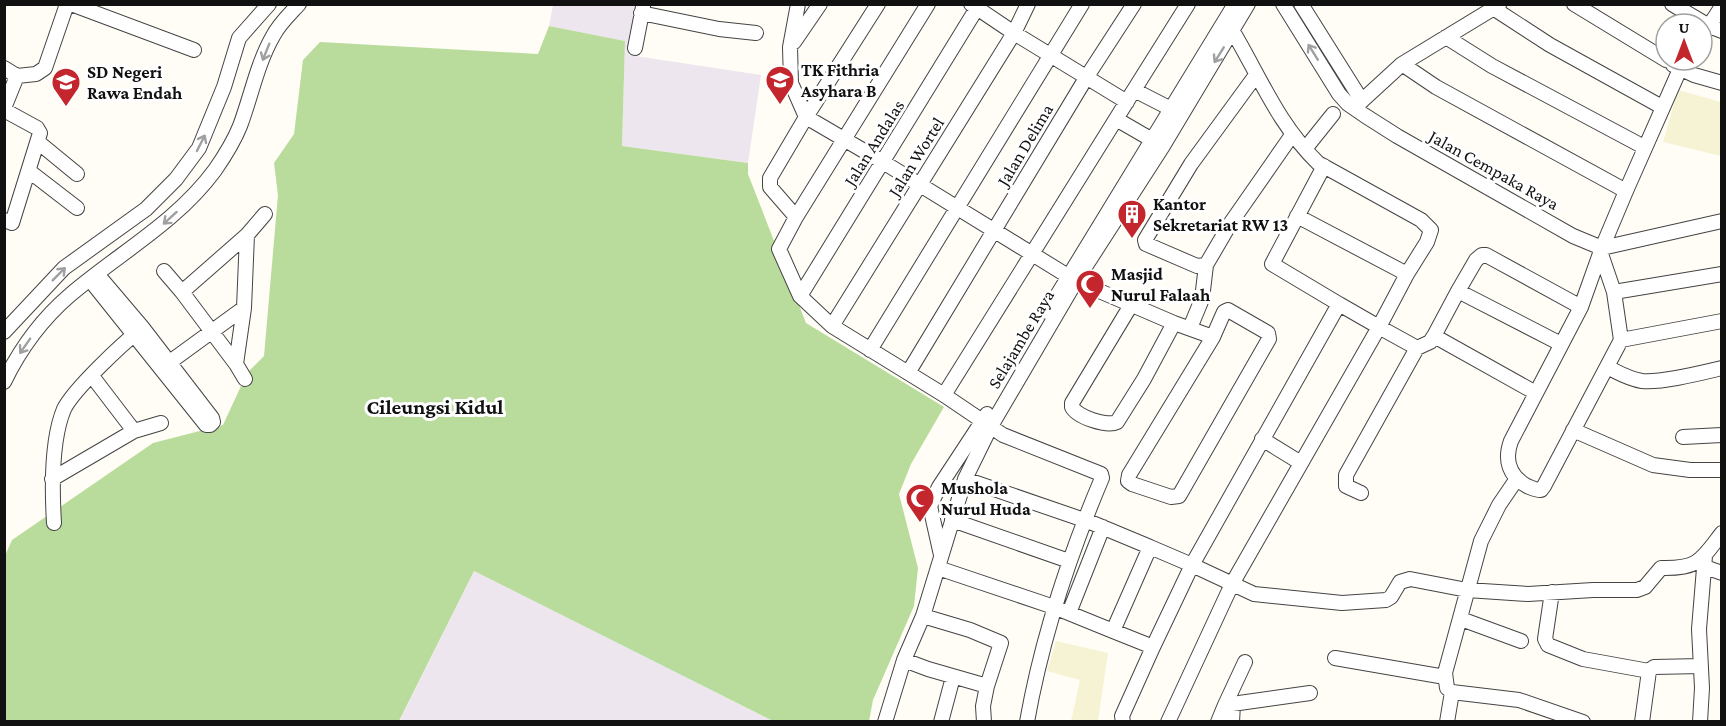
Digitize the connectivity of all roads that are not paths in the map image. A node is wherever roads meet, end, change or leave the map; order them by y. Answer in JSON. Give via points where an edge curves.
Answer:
{"nodes":[{"id":1,"x":69,"y":4,"type":"edge"},
{"id":2,"x":269,"y":4,"type":"edge"},
{"id":3,"x":299,"y":4,"type":"edge"},
{"id":4,"x":798,"y":4,"type":"edge"},
{"id":5,"x":820,"y":4,"type":"edge"},
{"id":6,"x":878,"y":4,"type":"edge"},
{"id":7,"x":928,"y":4,"type":"edge"},
{"id":8,"x":1028,"y":4,"type":"edge"},
{"id":9,"x":1083,"y":4,"type":"edge"},
{"id":10,"x":1134,"y":4,"type":"edge"},
{"id":11,"x":1188,"y":4,"type":"edge"},
{"id":12,"x":1248,"y":4,"type":"edge"},
{"id":13,"x":1283,"y":4,"type":"edge"},
{"id":14,"x":1301,"y":4,"type":"edge"},
{"id":15,"x":1574,"y":4,"type":"edge"},
{"id":16,"x":974,"y":6,"type":"edge"},
{"id":17,"x":1496,"y":6,"type":"edge"},
{"id":18,"x":1722,"y":6,"type":"edge"},
{"id":19,"x":642,"y":9,"type":"edge"},
{"id":20,"x":1231,"y":14,"type":"edge"},
{"id":21,"x":1714,"y":27,"type":"edge"},
{"id":22,"x":756,"y":33,"type":"dead end"},
{"id":23,"x":1014,"y":33,"type":"junction"},
{"id":24,"x":1446,"y":37,"type":"junction"},
{"id":25,"x":790,"y":47,"type":"junction"},
{"id":26,"x":634,"y":48,"type":"dead end"},
{"id":27,"x":194,"y":50,"type":"dead end"},
{"id":28,"x":1654,"y":53,"type":"edge"},
{"id":29,"x":1051,"y":56,"type":"junction"},
{"id":30,"x":1402,"y":64,"type":"junction"},
{"id":31,"x":4,"y":68,"type":"edge"},
{"id":32,"x":1684,"y":72,"type":"edge"},
{"id":33,"x":1694,"y":72,"type":"edge"},
{"id":34,"x":1256,"y":75,"type":"junction"},
{"id":35,"x":18,"y":76,"type":"junction"},
{"id":36,"x":1086,"y":78,"type":"junction"},
{"id":37,"x":1722,"y":83,"type":"edge"},
{"id":38,"x":1130,"y":96,"type":"junction"},
{"id":39,"x":1354,"y":100,"type":"junction"},
{"id":40,"x":1662,"y":107,"type":"junction"},
{"id":41,"x":4,"y":109,"type":"edge"},
{"id":42,"x":1176,"y":111,"type":"junction"},
{"id":43,"x":1333,"y":114,"type":"dead end"},
{"id":44,"x":806,"y":117,"type":"junction"},
{"id":45,"x":1116,"y":119,"type":"junction"},
{"id":46,"x":1292,"y":135,"type":"junction"},
{"id":47,"x":844,"y":140,"type":"junction"},
{"id":48,"x":38,"y":142,"type":"junction"},
{"id":49,"x":1158,"y":143,"type":"junction"},
{"id":50,"x":1644,"y":147,"type":"junction"},
{"id":51,"x":1314,"y":159,"type":"junction"},
{"id":52,"x":883,"y":162,"type":"junction"},
{"id":53,"x":29,"y":171,"type":"junction"},
{"id":54,"x":77,"y":174,"type":"dead end"},
{"id":55,"x":919,"y":186,"type":"junction"},
{"id":56,"x":1626,"y":191,"type":"junction"},
{"id":57,"x":77,"y":208,"type":"dead end"},
{"id":58,"x":958,"y":208,"type":"junction"},
{"id":59,"x":265,"y":214,"type":"dead end"},
{"id":60,"x":1297,"y":216,"type":"junction"},
{"id":61,"x":796,"y":217,"type":"junction"},
{"id":62,"x":4,"y":220,"type":"edge"},
{"id":63,"x":1722,"y":221,"type":"edge"},
{"id":64,"x":993,"y":230,"type":"junction"},
{"id":65,"x":247,"y":235,"type":"junction"},
{"id":66,"x":1601,"y":251,"type":"junction"},
{"id":67,"x":1033,"y":253,"type":"junction"},
{"id":68,"x":1206,"y":265,"type":"junction"},
{"id":69,"x":164,"y":271,"type":"dead end"},
{"id":70,"x":1407,"y":274,"type":"junction"},
{"id":71,"x":1722,"y":274,"type":"edge"},
{"id":72,"x":94,"y":277,"type":"junction"},
{"id":73,"x":1072,"y":278,"type":"junction"},
{"id":74,"x":1458,"y":291,"type":"junction"},
{"id":75,"x":182,"y":292,"type":"junction"},
{"id":76,"x":1614,"y":292,"type":"junction"},
{"id":77,"x":800,"y":296,"type":"junction"},
{"id":78,"x":1339,"y":304,"type":"junction"},
{"id":79,"x":1131,"y":305,"type":"junction"},
{"id":80,"x":1581,"y":307,"type":"junction"},
{"id":81,"x":244,"y":308,"type":"junction"},
{"id":82,"x":10,"y":316,"type":"edge"},
{"id":83,"x":1722,"y":321,"type":"edge"},
{"id":84,"x":1174,"y":323,"type":"junction"},
{"id":85,"x":832,"y":326,"type":"junction"},
{"id":86,"x":1379,"y":327,"type":"junction"},
{"id":87,"x":138,"y":331,"type":"junction"},
{"id":88,"x":211,"y":331,"type":"junction"},
{"id":89,"x":4,"y":332,"type":"edge"},
{"id":90,"x":1201,"y":332,"type":"junction"},
{"id":91,"x":1434,"y":336,"type":"junction"},
{"id":92,"x":1621,"y":340,"type":"junction"},
{"id":93,"x":1561,"y":344,"type":"junction"},
{"id":94,"x":1417,"y":348,"type":"junction"},
{"id":95,"x":870,"y":350,"type":"junction"},
{"id":96,"x":236,"y":364,"type":"junction"},
{"id":97,"x":1607,"y":367,"type":"junction"},
{"id":98,"x":1722,"y":368,"type":"edge"},
{"id":99,"x":908,"y":373,"type":"junction"},
{"id":100,"x":92,"y":376,"type":"junction"},
{"id":101,"x":245,"y":379,"type":"dead end"},
{"id":102,"x":4,"y":382,"type":"edge"},
{"id":103,"x":1536,"y":393,"type":"junction"},
{"id":104,"x":944,"y":395,"type":"junction"},
{"id":105,"x":160,"y":423,"type":"dead end"},
{"id":106,"x":987,"y":423,"type":"junction"},
{"id":107,"x":1573,"y":430,"type":"junction"},
{"id":108,"x":134,"y":431,"type":"junction"},
{"id":109,"x":1722,"y":435,"type":"edge"},
{"id":110,"x":1683,"y":437,"type":"dead end"},
{"id":111,"x":1262,"y":439,"type":"junction"},
{"id":112,"x":1301,"y":463,"type":"junction"},
{"id":113,"x":1722,"y":470,"type":"edge"},
{"id":114,"x":965,"y":478,"type":"junction"},
{"id":115,"x":52,"y":479,"type":"junction"},
{"id":116,"x":1516,"y":480,"type":"junction"},
{"id":117,"x":1361,"y":493,"type":"dead end"},
{"id":118,"x":952,"y":520,"type":"junction"},
{"id":119,"x":54,"y":523,"type":"dead end"},
{"id":120,"x":1093,"y":523,"type":"junction"},
{"id":121,"x":1722,"y":533,"type":"edge"},
{"id":122,"x":1150,"y":547,"type":"junction"},
{"id":123,"x":940,"y":561,"type":"junction"},
{"id":124,"x":1069,"y":561,"type":"junction"},
{"id":125,"x":1705,"y":561,"type":"junction"},
{"id":126,"x":1192,"y":565,"type":"junction"},
{"id":127,"x":1722,"y":573,"type":"edge"},
{"id":128,"x":1232,"y":584,"type":"junction"},
{"id":129,"x":1467,"y":590,"type":"junction"},
{"id":130,"x":1552,"y":592,"type":"junction"},
{"id":131,"x":1054,"y":608,"type":"junction"},
{"id":132,"x":1069,"y":613,"type":"junction"},
{"id":133,"x":923,"y":616,"type":"junction"},
{"id":134,"x":1461,"y":619,"type":"junction"},
{"id":135,"x":1113,"y":631,"type":"junction"},
{"id":136,"x":1521,"y":641,"type":"dead end"},
{"id":137,"x":1153,"y":647,"type":"junction"},
{"id":138,"x":1335,"y":658,"type":"dead end"},
{"id":139,"x":904,"y":660,"type":"junction"},
{"id":140,"x":1245,"y":662,"type":"dead end"},
{"id":141,"x":1701,"y":666,"type":"junction"},
{"id":142,"x":1649,"y":671,"type":"junction"},
{"id":143,"x":953,"y":677,"type":"junction"},
{"id":144,"x":1445,"y":677,"type":"junction"},
{"id":145,"x":987,"y":686,"type":"junction"},
{"id":146,"x":1452,"y":692,"type":"junction"},
{"id":147,"x":1310,"y":693,"type":"dead end"},
{"id":148,"x":1229,"y":705,"type":"junction"},
{"id":149,"x":885,"y":722,"type":"edge"},
{"id":150,"x":941,"y":722,"type":"edge"},
{"id":151,"x":984,"y":722,"type":"edge"},
{"id":152,"x":1027,"y":722,"type":"edge"},
{"id":153,"x":1122,"y":722,"type":"edge"},
{"id":154,"x":1168,"y":722,"type":"edge"},
{"id":155,"x":1218,"y":722,"type":"edge"},
{"id":156,"x":1232,"y":722,"type":"edge"},
{"id":157,"x":1447,"y":722,"type":"edge"},
{"id":158,"x":1582,"y":722,"type":"edge"},
{"id":159,"x":1642,"y":722,"type":"edge"},
{"id":160,"x":1700,"y":722,"type":"edge"}],
"edges":[{"from":1,"to":27,"type":"street"},
{"from":1,"to":35,"type":"street","via":[[45,68],[36,74]]},
{"from":82,"to":2,"type":"street","one_way":true,"via":[[64,268],[146,209],[176,179],[199,148],[239,38]]},
{"from":3,"to":72,"type":"street","one_way":true,"via":[[273,35],[239,128],[214,170],[164,224]]},
{"from":4,"to":25,"type":"street"},
{"from":5,"to":25,"type":"street"},
{"from":6,"to":44,"type":"street"},
{"from":7,"to":47,"type":"street"},
{"from":8,"to":23,"type":"street","name":"Jalan Wortel"},
{"from":9,"to":29,"type":"street"},
{"from":10,"to":36,"type":"street","name":"Jalan Delima"},
{"from":11,"to":38,"type":"street"},
{"from":12,"to":20,"type":"street"},
{"from":39,"to":13,"type":"street","one_way":true},
{"from":14,"to":39,"type":"street"},
{"from":15,"to":28,"type":"street"},
{"from":16,"to":23,"type":"street"},
{"from":16,"to":52,"type":"street","name":"Jalan Andalas"},
{"from":17,"to":24,"type":"street"},
{"from":17,"to":40,"type":"street","via":[[1550,45]]},
{"from":18,"to":21,"type":"street"},
{"from":19,"to":22,"type":"street","via":[[719,29]]},
{"from":19,"to":26,"type":"street"},
{"from":20,"to":34,"type":"street"},
{"from":20,"to":42,"type":"street","name":"Selajambe Raya"},
{"from":23,"to":29,"type":"street"},
{"from":23,"to":55,"type":"street","name":"Jalan Wortel"},
{"from":24,"to":30,"type":"street"},
{"from":24,"to":50,"type":"street","via":[[1492,66]]},
{"from":25,"to":44,"type":"street","via":[[791,83]]},
{"from":29,"to":36,"type":"street"},
{"from":29,"to":58,"type":"street"},
{"from":30,"to":39,"type":"street"},
{"from":30,"to":56,"type":"street","via":[[1436,87]]},
{"from":31,"to":35,"type":"street"},
{"from":32,"to":40,"type":"street"},
{"from":33,"to":37,"type":"street"},
{"from":34,"to":46,"type":"street"},
{"from":34,"to":68,"type":"street","via":[[1191,164],[1145,240],[1197,266]]},
{"from":35,"to":41,"type":"street"},
{"from":36,"to":38,"type":"street"},
{"from":36,"to":64,"type":"street","name":"Jalan Delima"},
{"from":38,"to":42,"type":"street"},
{"from":38,"to":45,"type":"street"},
{"from":39,"to":66,"type":"street","name":"Jalan Cempaka Raya","via":[[1370,120]]},
{"from":40,"to":50,"type":"street"},
{"from":41,"to":48,"type":"street","via":[[37,128]]},
{"from":42,"to":49,"type":"street","name":"Selajambe Raya"},
{"from":43,"to":51,"type":"street"},
{"from":44,"to":47,"type":"street"},
{"from":44,"to":61,"type":"street","via":[[769,181]]},
{"from":45,"to":49,"type":"street"},
{"from":45,"to":67,"type":"street"},
{"from":46,"to":51,"type":"street"},
{"from":46,"to":68,"type":"street"},
{"from":47,"to":52,"type":"street"},
{"from":47,"to":61,"type":"street"},
{"from":48,"to":53,"type":"street"},
{"from":48,"to":54,"type":"street"},
{"from":49,"to":73,"type":"street","name":"Selajambe Raya"},
{"from":50,"to":56,"type":"street"},
{"from":51,"to":60,"type":"street"},
{"from":51,"to":70,"type":"street","via":[[1430,227],[1431,234]]},
{"from":52,"to":55,"type":"street"},
{"from":52,"to":77,"type":"street","name":"Jalan Andalas"},
{"from":53,"to":57,"type":"street"},
{"from":53,"to":62,"type":"street","via":[[12,223]]},
{"from":55,"to":58,"type":"street"},
{"from":55,"to":85,"type":"street","name":"Jalan Wortel"},
{"from":56,"to":66,"type":"street"},
{"from":58,"to":64,"type":"street"},
{"from":58,"to":95,"type":"street"},
{"from":59,"to":65,"type":"street"},
{"from":60,"to":70,"type":"street"},
{"from":60,"to":78,"type":"street","via":[[1272,264]]},
{"from":61,"to":77,"type":"street","via":[[779,252]]},
{"from":63,"to":66,"type":"street"},
{"from":64,"to":67,"type":"street"},
{"from":64,"to":99,"type":"street","name":"Jalan Delima"},
{"from":65,"to":75,"type":"street"},
{"from":65,"to":81,"type":"street"},
{"from":66,"to":76,"type":"street"},
{"from":66,"to":80,"type":"street"},
{"from":67,"to":73,"type":"street"},
{"from":67,"to":104,"type":"street"},
{"from":68,"to":90,"type":"street"},
{"from":69,"to":75,"type":"street"},
{"from":70,"to":86,"type":"street"},
{"from":71,"to":76,"type":"street"},
{"from":72,"to":87,"type":"street"},
{"from":72,"to":102,"type":"street","one_way":true,"via":[[36,330]]},
{"from":73,"to":79,"type":"street"},
{"from":73,"to":106,"type":"street","name":"Selajambe Raya"},
{"from":74,"to":80,"type":"street","via":[[1476,260],[1486,255]]},
{"from":74,"to":91,"type":"street"},
{"from":74,"to":93,"type":"street"},
{"from":75,"to":88,"type":"street"},
{"from":76,"to":92,"type":"street"},
{"from":77,"to":85,"type":"street"},
{"from":78,"to":86,"type":"street"},
{"from":78,"to":111,"type":"street"},
{"from":79,"to":84,"type":"street"},
{"from":79,"to":84,"type":"street","via":[[1072,404],[1077,413],[1108,425],[1117,422]]},
{"from":80,"to":93,"type":"street"},
{"from":81,"to":88,"type":"street"},
{"from":81,"to":96,"type":"street"},
{"from":82,"to":89,"type":"street"},
{"from":83,"to":92,"type":"street"},
{"from":84,"to":90,"type":"street"},
{"from":85,"to":95,"type":"street"},
{"from":86,"to":94,"type":"street"},
{"from":86,"to":112,"type":"street"},
{"from":87,"to":88,"type":"street","via":[[165,365]]},
{"from":87,"to":100,"type":"street"},
{"from":88,"to":96,"type":"street"},
{"from":90,"to":90,"type":"street","via":[[1128,481],[1171,497],[1179,496],[1269,337],[1228,310]]},
{"from":91,"to":94,"type":"street"},
{"from":91,"to":103,"type":"street"},
{"from":92,"to":97,"type":"street"},
{"from":93,"to":103,"type":"street"},
{"from":94,"to":117,"type":"street","via":[[1346,475],[1346,486]]},
{"from":95,"to":99,"type":"street"},
{"from":96,"to":101,"type":"street"},
{"from":97,"to":98,"type":"street","via":[[1622,376],[1644,381]]},
{"from":97,"to":107,"type":"street"},
{"from":99,"to":104,"type":"street"},
{"from":100,"to":108,"type":"street"},
{"from":100,"to":115,"type":"street","via":[[64,410]]},
{"from":103,"to":116,"type":"street","via":[[1508,448],[1508,464]]},
{"from":104,"to":106,"type":"street"},
{"from":105,"to":108,"type":"street"},
{"from":106,"to":114,"type":"street","name":"Selajambe Raya"},
{"from":106,"to":120,"type":"street","via":[[1003,435],[1101,474]]},
{"from":106,"to":123,"type":"street","via":[[939,487],[930,506]]},
{"from":107,"to":113,"type":"street","via":[[1653,465],[1690,471]]},
{"from":107,"to":116,"type":"street","via":[[1541,490]]},
{"from":108,"to":115,"type":"street"},
{"from":109,"to":110,"type":"street"},
{"from":111,"to":112,"type":"street"},
{"from":111,"to":126,"type":"street"},
{"from":112,"to":128,"type":"street"},
{"from":114,"to":118,"type":"street","name":"Selajambe Raya"},
{"from":114,"to":120,"type":"street"},
{"from":115,"to":119,"type":"street"},
{"from":116,"to":129,"type":"street","via":[[1481,541]]},
{"from":118,"to":123,"type":"street","name":"Selajambe Raya"},
{"from":118,"to":124,"type":"street"},
{"from":120,"to":122,"type":"street"},
{"from":120,"to":124,"type":"street"},
{"from":120,"to":132,"type":"street"},
{"from":121,"to":125,"type":"street"},
{"from":122,"to":126,"type":"street"},
{"from":122,"to":135,"type":"street"},
{"from":123,"to":131,"type":"street"},
{"from":123,"to":133,"type":"street","name":"Selajambe Raya"},
{"from":124,"to":131,"type":"street"},
{"from":125,"to":127,"type":"street"},
{"from":125,"to":130,"type":"street","via":[[1661,568],[1645,587],[1637,590]]},
{"from":125,"to":141,"type":"street","via":[[1699,629]]},
{"from":126,"to":128,"type":"street"},
{"from":126,"to":137,"type":"street"},
{"from":128,"to":129,"type":"street","via":[[1254,594],[1342,603],[1386,600],[1400,582],[1410,579]]},
{"from":128,"to":154,"type":"street"},
{"from":129,"to":130,"type":"street"},
{"from":129,"to":134,"type":"street"},
{"from":130,"to":142,"type":"street","via":[[1545,639],[1548,645],[1583,659]]},
{"from":131,"to":132,"type":"street"},
{"from":131,"to":152,"type":"street"},
{"from":132,"to":135,"type":"street"},
{"from":133,"to":139,"type":"street","name":"Selajambe Raya"},
{"from":133,"to":145,"type":"street","via":[[1000,642]]},
{"from":134,"to":136,"type":"street"},
{"from":134,"to":144,"type":"street"},
{"from":135,"to":137,"type":"street"},
{"from":137,"to":153,"type":"street"},
{"from":138,"to":144,"type":"street"},
{"from":139,"to":143,"type":"street"},
{"from":139,"to":149,"type":"street","name":"Selajambe Raya"},
{"from":140,"to":148,"type":"street"},
{"from":141,"to":142,"type":"street"},
{"from":141,"to":160,"type":"street"},
{"from":142,"to":159,"type":"street"},
{"from":143,"to":145,"type":"street"},
{"from":143,"to":150,"type":"street"},
{"from":144,"to":146,"type":"street"},
{"from":145,"to":151,"type":"street"},
{"from":146,"to":157,"type":"street"},
{"from":146,"to":158,"type":"street","via":[[1519,700]]},
{"from":147,"to":148,"type":"street"},
{"from":148,"to":155,"type":"street"},
{"from":148,"to":156,"type":"street"}]}
